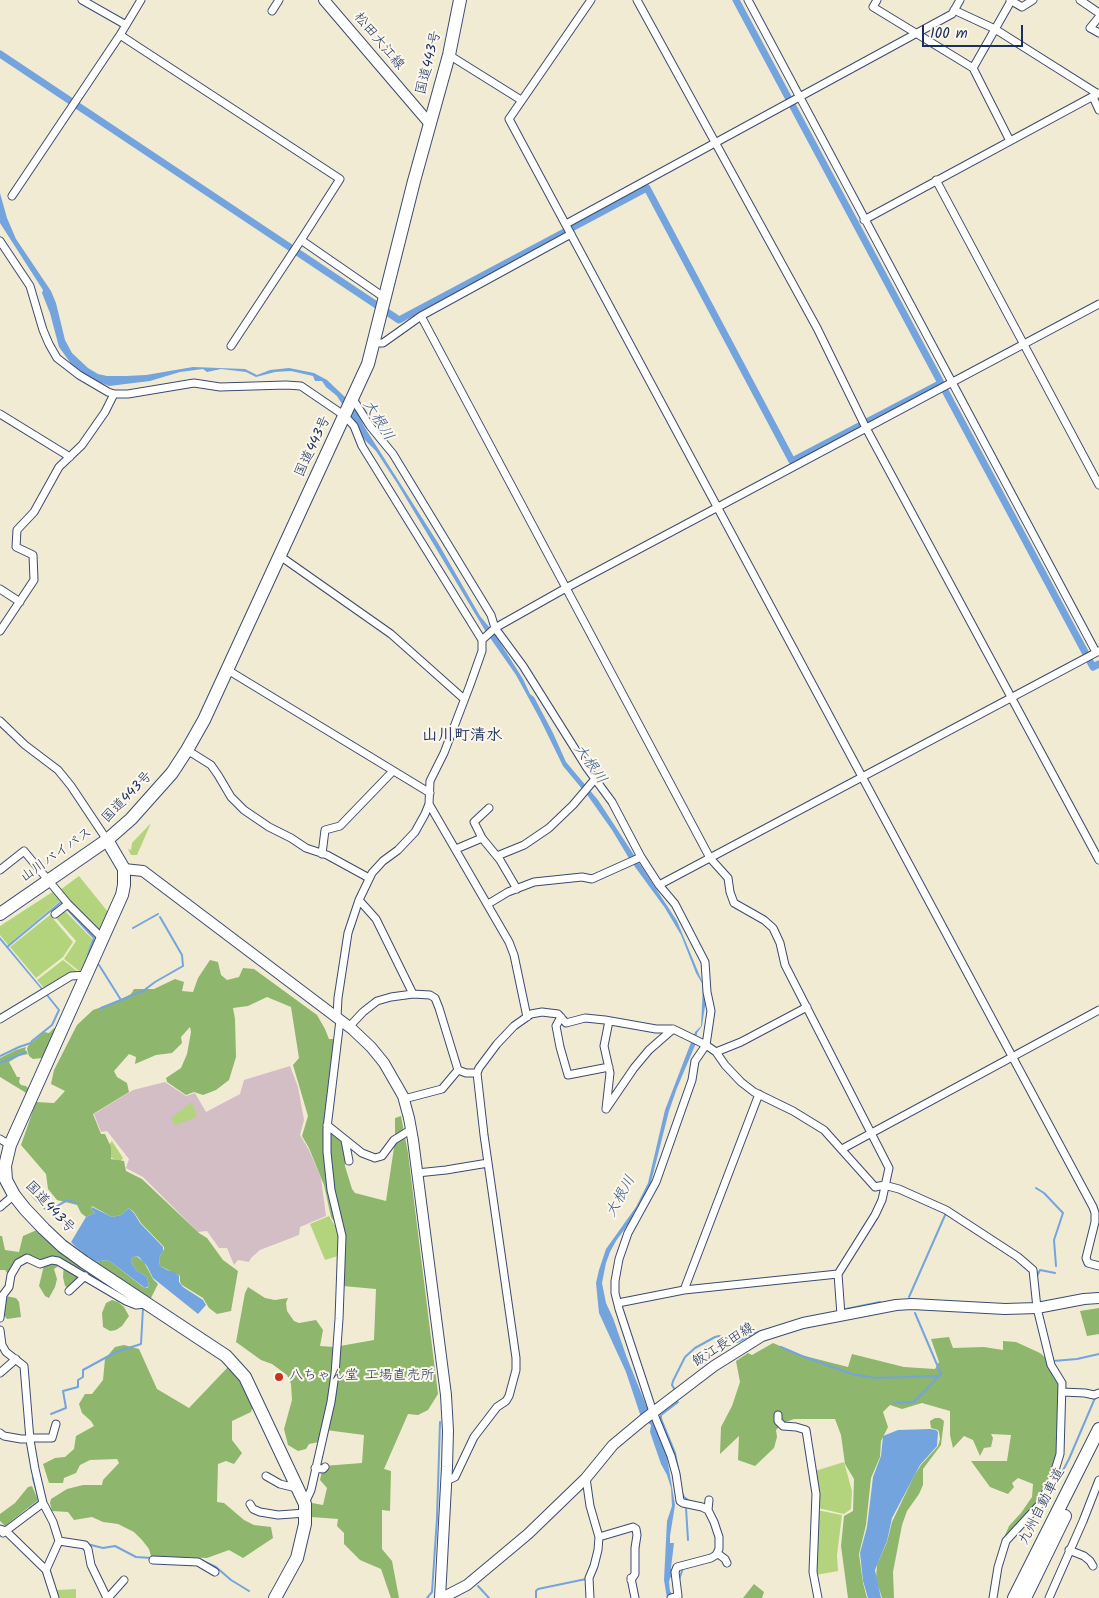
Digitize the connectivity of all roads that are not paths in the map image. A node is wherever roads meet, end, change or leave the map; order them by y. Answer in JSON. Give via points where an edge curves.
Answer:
{"nodes":[{"id":1,"x":82,"y":0,"type":"edge"},
{"id":2,"x":140,"y":0,"type":"edge"},
{"id":3,"x":279,"y":0,"type":"edge"},
{"id":4,"x":324,"y":0,"type":"edge"},
{"id":5,"x":460,"y":0,"type":"edge"},
{"id":6,"x":592,"y":0,"type":"edge"},
{"id":7,"x":637,"y":0,"type":"edge"},
{"id":8,"x":748,"y":0,"type":"edge"},
{"id":9,"x":877,"y":0,"type":"edge"},
{"id":10,"x":960,"y":0,"type":"edge"},
{"id":11,"x":1010,"y":0,"type":"edge"},
{"id":12,"x":1033,"y":0,"type":"edge"},
{"id":13,"x":1080,"y":0,"type":"edge"},
{"id":14,"x":954,"y":10,"type":"junction"},
{"id":15,"x":272,"y":11,"type":"dead end"},
{"id":16,"x":1099,"y":15,"type":"edge"},
{"id":17,"x":126,"y":24,"type":"junction"},
{"id":18,"x":995,"y":29,"type":"junction"},
{"id":19,"x":1099,"y":33,"type":"edge"},
{"id":20,"x":916,"y":34,"type":"junction"},
{"id":21,"x":120,"y":35,"type":"junction"},
{"id":22,"x":449,"y":55,"type":"junction"},
{"id":23,"x":973,"y":68,"type":"junction"},
{"id":24,"x":1097,"y":95,"type":"edge"},
{"id":25,"x":800,"y":97,"type":"junction"},
{"id":26,"x":521,"y":100,"type":"junction"},
{"id":27,"x":1099,"y":110,"type":"edge"},
{"id":28,"x":430,"y":124,"type":"junction"},
{"id":29,"x":715,"y":142,"type":"junction"},
{"id":30,"x":1010,"y":142,"type":"junction"},
{"id":31,"x":936,"y":180,"type":"junction"},
{"id":32,"x":12,"y":196,"type":"dead end"},
{"id":33,"x":864,"y":220,"type":"junction"},
{"id":34,"x":569,"y":229,"type":"junction"},
{"id":35,"x":302,"y":240,"type":"junction"},
{"id":36,"x":0,"y":241,"type":"edge"},
{"id":37,"x":386,"y":298,"type":"junction"},
{"id":38,"x":1099,"y":304,"type":"edge"},
{"id":39,"x":422,"y":316,"type":"junction"},
{"id":40,"x":374,"y":343,"type":"junction"},
{"id":41,"x":1023,"y":344,"type":"junction"},
{"id":42,"x":231,"y":346,"type":"dead end"},
{"id":43,"x":952,"y":382,"type":"junction"},
{"id":44,"x":114,"y":394,"type":"junction"},
{"id":45,"x":353,"y":399,"type":"junction"},
{"id":46,"x":0,"y":414,"type":"edge"},
{"id":47,"x":345,"y":416,"type":"junction"},
{"id":48,"x":866,"y":428,"type":"junction"},
{"id":49,"x":70,"y":457,"type":"junction"},
{"id":50,"x":1099,"y":486,"type":"edge"},
{"id":51,"x":717,"y":507,"type":"junction"},
{"id":52,"x":280,"y":556,"type":"junction"},
{"id":53,"x":566,"y":588,"type":"junction"},
{"id":54,"x":0,"y":589,"type":"edge"},
{"id":55,"x":20,"y":602,"type":"junction"},
{"id":56,"x":495,"y":629,"type":"junction"},
{"id":57,"x":0,"y":631,"type":"edge"},
{"id":58,"x":482,"y":640,"type":"junction"},
{"id":59,"x":1097,"y":651,"type":"edge"},
{"id":60,"x":231,"y":672,"type":"dead end"},
{"id":61,"x":1011,"y":697,"type":"junction"},
{"id":62,"x":464,"y":699,"type":"junction"},
{"id":63,"x":0,"y":722,"type":"edge"},
{"id":64,"x":187,"y":750,"type":"junction"},
{"id":65,"x":393,"y":770,"type":"junction"},
{"id":66,"x":863,"y":778,"type":"junction"},
{"id":67,"x":595,"y":779,"type":"junction"},
{"id":68,"x":430,"y":793,"type":"junction"},
{"id":69,"x":429,"y":804,"type":"junction"},
{"id":70,"x":489,"y":808,"type":"dead end"},
{"id":71,"x":482,"y":838,"type":"junction"},
{"id":72,"x":107,"y":840,"type":"junction"},
{"id":73,"x":456,"y":849,"type":"junction"},
{"id":74,"x":322,"y":854,"type":"junction"},
{"id":75,"x":497,"y":856,"type":"junction"},
{"id":76,"x":640,"y":857,"type":"junction"},
{"id":77,"x":710,"y":858,"type":"junction"},
{"id":78,"x":1099,"y":860,"type":"edge"},
{"id":79,"x":124,"y":869,"type":"junction"},
{"id":80,"x":0,"y":870,"type":"edge"},
{"id":81,"x":369,"y":878,"type":"junction"},
{"id":82,"x":49,"y":880,"type":"junction"},
{"id":83,"x":659,"y":885,"type":"junction"},
{"id":84,"x":517,"y":888,"type":"junction"},
{"id":85,"x":359,"y":900,"type":"junction"},
{"id":86,"x":68,"y":904,"type":"junction"},
{"id":87,"x":488,"y":904,"type":"junction"},
{"id":88,"x":0,"y":914,"type":"edge"},
{"id":89,"x":55,"y":914,"type":"dead end"},
{"id":90,"x":103,"y":939,"type":"junction"},
{"id":91,"x":87,"y":975,"type":"junction"},
{"id":92,"x":413,"y":994,"type":"junction"},
{"id":93,"x":807,"y":1006,"type":"junction"},
{"id":94,"x":1099,"y":1010,"type":"edge"},
{"id":95,"x":527,"y":1017,"type":"junction"},
{"id":96,"x":561,"y":1017,"type":"junction"},
{"id":97,"x":0,"y":1020,"type":"edge"},
{"id":98,"x":342,"y":1021,"type":"junction"},
{"id":99,"x":609,"y":1021,"type":"junction"},
{"id":100,"x":673,"y":1029,"type":"junction"},
{"id":101,"x":706,"y":1045,"type":"junction"},
{"id":102,"x":716,"y":1052,"type":"junction"},
{"id":103,"x":1012,"y":1056,"type":"junction"},
{"id":104,"x":609,"y":1067,"type":"junction"},
{"id":105,"x":458,"y":1070,"type":"junction"},
{"id":106,"x":477,"y":1073,"type":"junction"},
{"id":107,"x":759,"y":1094,"type":"junction"},
{"id":108,"x":404,"y":1100,"type":"junction"},
{"id":109,"x":328,"y":1125,"type":"junction"},
{"id":110,"x":407,"y":1132,"type":"dead end"},
{"id":111,"x":871,"y":1133,"type":"junction"},
{"id":112,"x":345,"y":1140,"type":"junction"},
{"id":113,"x":5,"y":1142,"type":"edge"},
{"id":114,"x":842,"y":1149,"type":"junction"},
{"id":115,"x":361,"y":1152,"type":"junction"},
{"id":116,"x":488,"y":1163,"type":"junction"},
{"id":117,"x":417,"y":1173,"type":"junction"},
{"id":118,"x":884,"y":1185,"type":"junction"},
{"id":119,"x":14,"y":1195,"type":"junction"},
{"id":120,"x":0,"y":1207,"type":"edge"},
{"id":121,"x":1099,"y":1266,"type":"edge"},
{"id":122,"x":838,"y":1274,"type":"junction"},
{"id":123,"x":85,"y":1276,"type":"junction"},
{"id":124,"x":684,"y":1290,"type":"junction"},
{"id":125,"x":69,"y":1291,"type":"dead end"},
{"id":126,"x":1099,"y":1298,"type":"edge"},
{"id":127,"x":618,"y":1303,"type":"junction"},
{"id":128,"x":147,"y":1304,"type":"junction"},
{"id":129,"x":1036,"y":1308,"type":"junction"},
{"id":130,"x":842,"y":1315,"type":"junction"},
{"id":131,"x":0,"y":1318,"type":"edge"},
{"id":132,"x":0,"y":1330,"type":"edge"},
{"id":133,"x":16,"y":1359,"type":"junction"},
{"id":134,"x":0,"y":1373,"type":"edge"},
{"id":135,"x":1062,"y":1392,"type":"junction"},
{"id":136,"x":1099,"y":1393,"type":"edge"},
{"id":137,"x":649,"y":1415,"type":"junction"},
{"id":138,"x":778,"y":1415,"type":"dead end"},
{"id":139,"x":56,"y":1424,"type":"dead end"},
{"id":140,"x":1099,"y":1429,"type":"edge"},
{"id":141,"x":0,"y":1433,"type":"edge"},
{"id":142,"x":30,"y":1438,"type":"junction"},
{"id":143,"x":1099,"y":1447,"type":"edge"},
{"id":144,"x":325,"y":1467,"type":"dead end"},
{"id":145,"x":315,"y":1468,"type":"junction"},
{"id":146,"x":266,"y":1476,"type":"dead end"},
{"id":147,"x":586,"y":1478,"type":"junction"},
{"id":148,"x":1099,"y":1480,"type":"edge"},
{"id":149,"x":446,"y":1481,"type":"junction"},
{"id":150,"x":297,"y":1487,"type":"junction"},
{"id":151,"x":43,"y":1503,"type":"junction"},
{"id":152,"x":250,"y":1504,"type":"dead end"},
{"id":153,"x":718,"y":1505,"type":"dead end"},
{"id":154,"x":708,"y":1506,"type":"junction"},
{"id":155,"x":305,"y":1509,"type":"junction"},
{"id":156,"x":2,"y":1531,"type":"edge"},
{"id":157,"x":599,"y":1537,"type":"junction"},
{"id":158,"x":59,"y":1540,"type":"junction"},
{"id":159,"x":1069,"y":1550,"type":"junction"},
{"id":160,"x":717,"y":1553,"type":"junction"},
{"id":161,"x":153,"y":1560,"type":"dead end"},
{"id":162,"x":727,"y":1563,"type":"dead end"},
{"id":163,"x":1093,"y":1566,"type":"dead end"},
{"id":164,"x":46,"y":1570,"type":"junction"},
{"id":165,"x":215,"y":1572,"type":"dead end"},
{"id":166,"x":124,"y":1580,"type":"dead end"},
{"id":167,"x":674,"y":1597,"type":"edge"},
{"id":168,"x":55,"y":1598,"type":"edge"},
{"id":169,"x":108,"y":1598,"type":"edge"},
{"id":170,"x":275,"y":1598,"type":"edge"},
{"id":171,"x":441,"y":1598,"type":"edge"},
{"id":172,"x":590,"y":1598,"type":"edge"},
{"id":173,"x":635,"y":1598,"type":"edge"},
{"id":174,"x":818,"y":1598,"type":"edge"},
{"id":175,"x":992,"y":1598,"type":"edge"},
{"id":176,"x":1014,"y":1598,"type":"edge"},
{"id":177,"x":1025,"y":1598,"type":"edge"},
{"id":178,"x":1049,"y":1598,"type":"edge"}],
"edges":[{"from":1,"to":17,"type":"street"},
{"from":2,"to":17,"type":"street"},
{"from":3,"to":15,"type":"street"},
{"from":4,"to":28,"type":"main road","name":"松田大江線"},
{"from":5,"to":22,"type":"highway","name":"国道443号"},
{"from":6,"to":26,"type":"street"},
{"from":7,"to":29,"type":"street"},
{"from":8,"to":25,"type":"street"},
{"from":9,"to":20,"type":"street","via":[[873,7]]},
{"from":10,"to":14,"type":"street"},
{"from":11,"to":12,"type":"street","via":[[1022,7]]},
{"from":11,"to":18,"type":"street"},
{"from":13,"to":16,"type":"street"},
{"from":14,"to":18,"type":"street"},
{"from":14,"to":20,"type":"street"},
{"from":16,"to":19,"type":"street","via":[[1090,28]]},
{"from":17,"to":21,"type":"street"},
{"from":18,"to":23,"type":"street"},
{"from":18,"to":24,"type":"street"},
{"from":20,"to":23,"type":"street"},
{"from":20,"to":25,"type":"street"},
{"from":21,"to":32,"type":"street"},
{"from":21,"to":35,"type":"street","via":[[340,179]]},
{"from":22,"to":26,"type":"street"},
{"from":22,"to":28,"type":"highway","name":"国道443号"},
{"from":23,"to":30,"type":"street"},
{"from":24,"to":27,"type":"street"},
{"from":24,"to":30,"type":"street"},
{"from":25,"to":29,"type":"street"},
{"from":25,"to":33,"type":"street"},
{"from":26,"to":34,"type":"street","via":[[509,119]]},
{"from":28,"to":37,"type":"highway","name":"国道443号"},
{"from":29,"to":34,"type":"street"},
{"from":29,"to":48,"type":"street","via":[[817,328]]},
{"from":30,"to":31,"type":"street"},
{"from":31,"to":33,"type":"street"},
{"from":31,"to":41,"type":"street"},
{"from":33,"to":43,"type":"street"},
{"from":34,"to":39,"type":"street"},
{"from":34,"to":51,"type":"street"},
{"from":35,"to":37,"type":"street"},
{"from":35,"to":42,"type":"street"},
{"from":36,"to":44,"type":"street","via":[[30,286],[48,344],[57,358],[78,376]]},
{"from":37,"to":40,"type":"highway","name":"国道443号"},
{"from":38,"to":41,"type":"street"},
{"from":39,"to":40,"type":"street","via":[[383,343]]},
{"from":39,"to":53,"type":"street"},
{"from":40,"to":45,"type":"highway","name":"国道443号"},
{"from":41,"to":43,"type":"street"},
{"from":41,"to":50,"type":"street"},
{"from":43,"to":48,"type":"street"},
{"from":43,"to":59,"type":"street"},
{"from":44,"to":47,"type":"street","via":[[194,384],[220,387],[301,386]]},
{"from":44,"to":49,"type":"street","via":[[105,412]]},
{"from":45,"to":47,"type":"highway","name":"国道443号"},
{"from":45,"to":56,"type":"street","via":[[393,454],[491,615]]},
{"from":46,"to":49,"type":"street"},
{"from":47,"to":52,"type":"highway","name":"国道443号"},
{"from":47,"to":58,"type":"street"},
{"from":48,"to":51,"type":"street"},
{"from":48,"to":61,"type":"street"},
{"from":49,"to":55,"type":"street","via":[[59,468],[34,512],[18,530],[16,547],[33,555],[34,567],[34,580]]},
{"from":51,"to":53,"type":"street"},
{"from":51,"to":66,"type":"street"},
{"from":52,"to":62,"type":"street","via":[[391,634]]},
{"from":52,"to":64,"type":"highway","name":"国道443号"},
{"from":53,"to":56,"type":"street"},
{"from":53,"to":77,"type":"street"},
{"from":54,"to":55,"type":"street"},
{"from":55,"to":57,"type":"street"},
{"from":56,"to":58,"type":"street"},
{"from":56,"to":67,"type":"street","via":[[523,666]]},
{"from":58,"to":62,"type":"street","via":[[482,651]]},
{"from":59,"to":61,"type":"street"},
{"from":60,"to":65,"type":"street"},
{"from":61,"to":66,"type":"street"},
{"from":61,"to":78,"type":"street"},
{"from":62,"to":68,"type":"street","via":[[430,781]]},
{"from":63,"to":72,"type":"street","via":[[58,770]]},
{"from":64,"to":72,"type":"highway","name":"国道443号","via":[[147,803]]},
{"from":64,"to":74,"type":"street","via":[[211,765],[231,797],[244,810],[306,848]]},
{"from":65,"to":68,"type":"street"},
{"from":65,"to":74,"type":"street","via":[[340,826],[325,830]]},
{"from":66,"to":77,"type":"street"},
{"from":66,"to":103,"type":"street"},
{"from":67,"to":75,"type":"street","via":[[549,828]]},
{"from":67,"to":76,"type":"street","via":[[612,802]]},
{"from":68,"to":69,"type":"street"},
{"from":69,"to":73,"type":"street"},
{"from":69,"to":81,"type":"street","via":[[415,832]]},
{"from":70,"to":71,"type":"street","via":[[474,822]]},
{"from":71,"to":73,"type":"street"},
{"from":71,"to":75,"type":"street"},
{"from":72,"to":79,"type":"highway","name":"国道443号"},
{"from":72,"to":82,"type":"highway","name":"山川バイパス"},
{"from":73,"to":87,"type":"street"},
{"from":74,"to":81,"type":"street"},
{"from":75,"to":84,"type":"street"},
{"from":76,"to":83,"type":"street"},
{"from":76,"to":84,"type":"street","via":[[592,879],[582,877],[534,882]]},
{"from":77,"to":83,"type":"street"},
{"from":77,"to":93,"type":"street","via":[[728,878],[734,903],[773,928],[785,965]]},
{"from":79,"to":90,"type":"highway","name":"国道443号","via":[[122,896]]},
{"from":79,"to":98,"type":"main road","via":[[143,871]]},
{"from":80,"to":82,"type":"street","via":[[24,851]]},
{"from":81,"to":85,"type":"street"},
{"from":82,"to":86,"type":"street"},
{"from":82,"to":88,"type":"highway","name":"山川バイパス"},
{"from":83,"to":101,"type":"street","via":[[675,904],[705,962],[711,1011]]},
{"from":84,"to":87,"type":"street"},
{"from":85,"to":92,"type":"street","via":[[376,919]]},
{"from":85,"to":98,"type":"street","via":[[348,933],[338,998]]},
{"from":86,"to":89,"type":"street"},
{"from":86,"to":90,"type":"street"},
{"from":87,"to":95,"type":"street","via":[[514,955]]},
{"from":90,"to":91,"type":"highway","name":"国道443号"},
{"from":91,"to":97,"type":"street","via":[[71,976]]},
{"from":91,"to":113,"type":"highway","name":"国道443号"},
{"from":92,"to":98,"type":"street","via":[[377,1002]]},
{"from":92,"to":105,"type":"street","via":[[434,998]]},
{"from":93,"to":102,"type":"street"},
{"from":93,"to":111,"type":"street"},
{"from":94,"to":103,"type":"street"},
{"from":95,"to":96,"type":"street","via":[[542,1012]]},
{"from":95,"to":106,"type":"street","via":[[497,1044]]},
{"from":96,"to":99,"type":"street","via":[[566,1023],[585,1018]]},
{"from":96,"to":104,"type":"street","via":[[556,1026],[568,1075]]},
{"from":98,"to":108,"type":"main road","via":[[384,1063]]},
{"from":98,"to":109,"type":"street"},
{"from":99,"to":100,"type":"street"},
{"from":99,"to":104,"type":"street","via":[[604,1046]]},
{"from":100,"to":101,"type":"street"},
{"from":100,"to":104,"type":"street","via":[[649,1050],[606,1109]]},
{"from":101,"to":102,"type":"street"},
{"from":101,"to":127,"type":"street","via":[[695,1061],[689,1088],[656,1182],[628,1233],[619,1259],[615,1281]]},
{"from":102,"to":107,"type":"street","via":[[741,1082]]},
{"from":103,"to":111,"type":"street"},
{"from":103,"to":121,"type":"street","via":[[1095,1212],[1086,1258],[1088,1263]]},
{"from":105,"to":106,"type":"street"},
{"from":105,"to":108,"type":"street","via":[[442,1089]]},
{"from":106,"to":116,"type":"street"},
{"from":107,"to":114,"type":"street","via":[[824,1130]]},
{"from":107,"to":124,"type":"street"},
{"from":108,"to":117,"type":"main road"},
{"from":109,"to":112,"type":"street"},
{"from":109,"to":145,"type":"street","via":[[331,1190],[342,1236],[335,1374]]},
{"from":110,"to":115,"type":"street","via":[[394,1140],[379,1158]]},
{"from":111,"to":114,"type":"street"},
{"from":111,"to":118,"type":"street","via":[[889,1168]]},
{"from":112,"to":115,"type":"street"},
{"from":112,"to":115,"type":"street","via":[[348,1163]]},
{"from":113,"to":119,"type":"highway","name":"国道443号","via":[[6,1180]]},
{"from":114,"to":118,"type":"street","via":[[875,1187]]},
{"from":116,"to":117,"type":"street"},
{"from":116,"to":149,"type":"street","via":[[516,1370],[506,1401],[497,1407],[474,1437],[455,1476]]},
{"from":117,"to":149,"type":"main road","via":[[446,1395]]},
{"from":118,"to":122,"type":"street","via":[[875,1215]]},
{"from":118,"to":129,"type":"street","via":[[946,1210],[1018,1257],[1033,1270]]},
{"from":119,"to":120,"type":"street"},
{"from":119,"to":128,"type":"highway","name":"国道443号","via":[[62,1246]]},
{"from":122,"to":124,"type":"street"},
{"from":122,"to":130,"type":"street"},
{"from":123,"to":125,"type":"street"},
{"from":123,"to":128,"type":"street","via":[[126,1301],[136,1305]]},
{"from":123,"to":131,"type":"street","via":[[58,1261],[40,1264],[27,1258],[18,1262],[9,1287],[2,1295]]},
{"from":124,"to":127,"type":"street"},
{"from":126,"to":129,"type":"main road","name":"飯江長田線"},
{"from":127,"to":137,"type":"street"},
{"from":128,"to":150,"type":"highway","name":"国道443号","via":[[226,1356],[240,1371]]},
{"from":129,"to":130,"type":"main road","name":"飯江長田線","via":[[912,1304]]},
{"from":129,"to":135,"type":"street","via":[[1051,1365],[1062,1382]]},
{"from":130,"to":137,"type":"main road","name":"飯江長田線","via":[[756,1340],[714,1366]]},
{"from":132,"to":133,"type":"street","via":[[2,1345]]},
{"from":133,"to":134,"type":"street"},
{"from":133,"to":142,"type":"street","via":[[24,1366]]},
{"from":135,"to":136,"type":"street"},
{"from":135,"to":175,"type":"street","via":[[1060,1454],[1052,1480],[1040,1504],[1006,1542]]},
{"from":137,"to":147,"type":"main road","name":"飯江長田線","via":[[613,1445]]},
{"from":137,"to":154,"type":"street","via":[[671,1456],[680,1501]]},
{"from":138,"to":174,"type":"street","via":[[783,1426],[806,1430],[816,1494],[813,1572]]},
{"from":139,"to":142,"type":"street","via":[[52,1438]]},
{"from":140,"to":176,"type":"highway","name":"九州自動車道"},
{"from":141,"to":142,"type":"street"},
{"from":142,"to":151,"type":"street"},
{"from":143,"to":177,"type":"highway","name":"九州自動車道"},
{"from":144,"to":145,"type":"street"},
{"from":145,"to":155,"type":"street"},
{"from":146,"to":150,"type":"street","via":[[280,1484]]},
{"from":147,"to":157,"type":"street"},
{"from":147,"to":171,"type":"main road","name":"飯江長田線","via":[[490,1567],[467,1585]]},
{"from":148,"to":159,"type":"street"},
{"from":149,"to":171,"type":"main road"},
{"from":150,"to":155,"type":"highway","name":"国道443号"},
{"from":151,"to":156,"type":"street"},
{"from":151,"to":158,"type":"street"},
{"from":152,"to":155,"type":"street","via":[[260,1512],[278,1515]]},
{"from":153,"to":154,"type":"street"},
{"from":154,"to":160,"type":"street","via":[[719,1537]]},
{"from":155,"to":170,"type":"highway","via":[[305,1524],[296,1558]]},
{"from":156,"to":164,"type":"street"},
{"from":157,"to":172,"type":"street","via":[[589,1578]]},
{"from":157,"to":173,"type":"street","via":[[633,1527],[636,1529],[635,1574],[631,1579]]},
{"from":158,"to":164,"type":"street"},
{"from":158,"to":169,"type":"street","via":[[85,1545]]},
{"from":159,"to":163,"type":"street","via":[[1084,1556]]},
{"from":159,"to":178,"type":"street"},
{"from":160,"to":162,"type":"street"},
{"from":160,"to":167,"type":"street","via":[[711,1558],[678,1567]]},
{"from":161,"to":165,"type":"street","via":[[198,1562]]},
{"from":164,"to":168,"type":"street"},
{"from":166,"to":169,"type":"street"}]}
